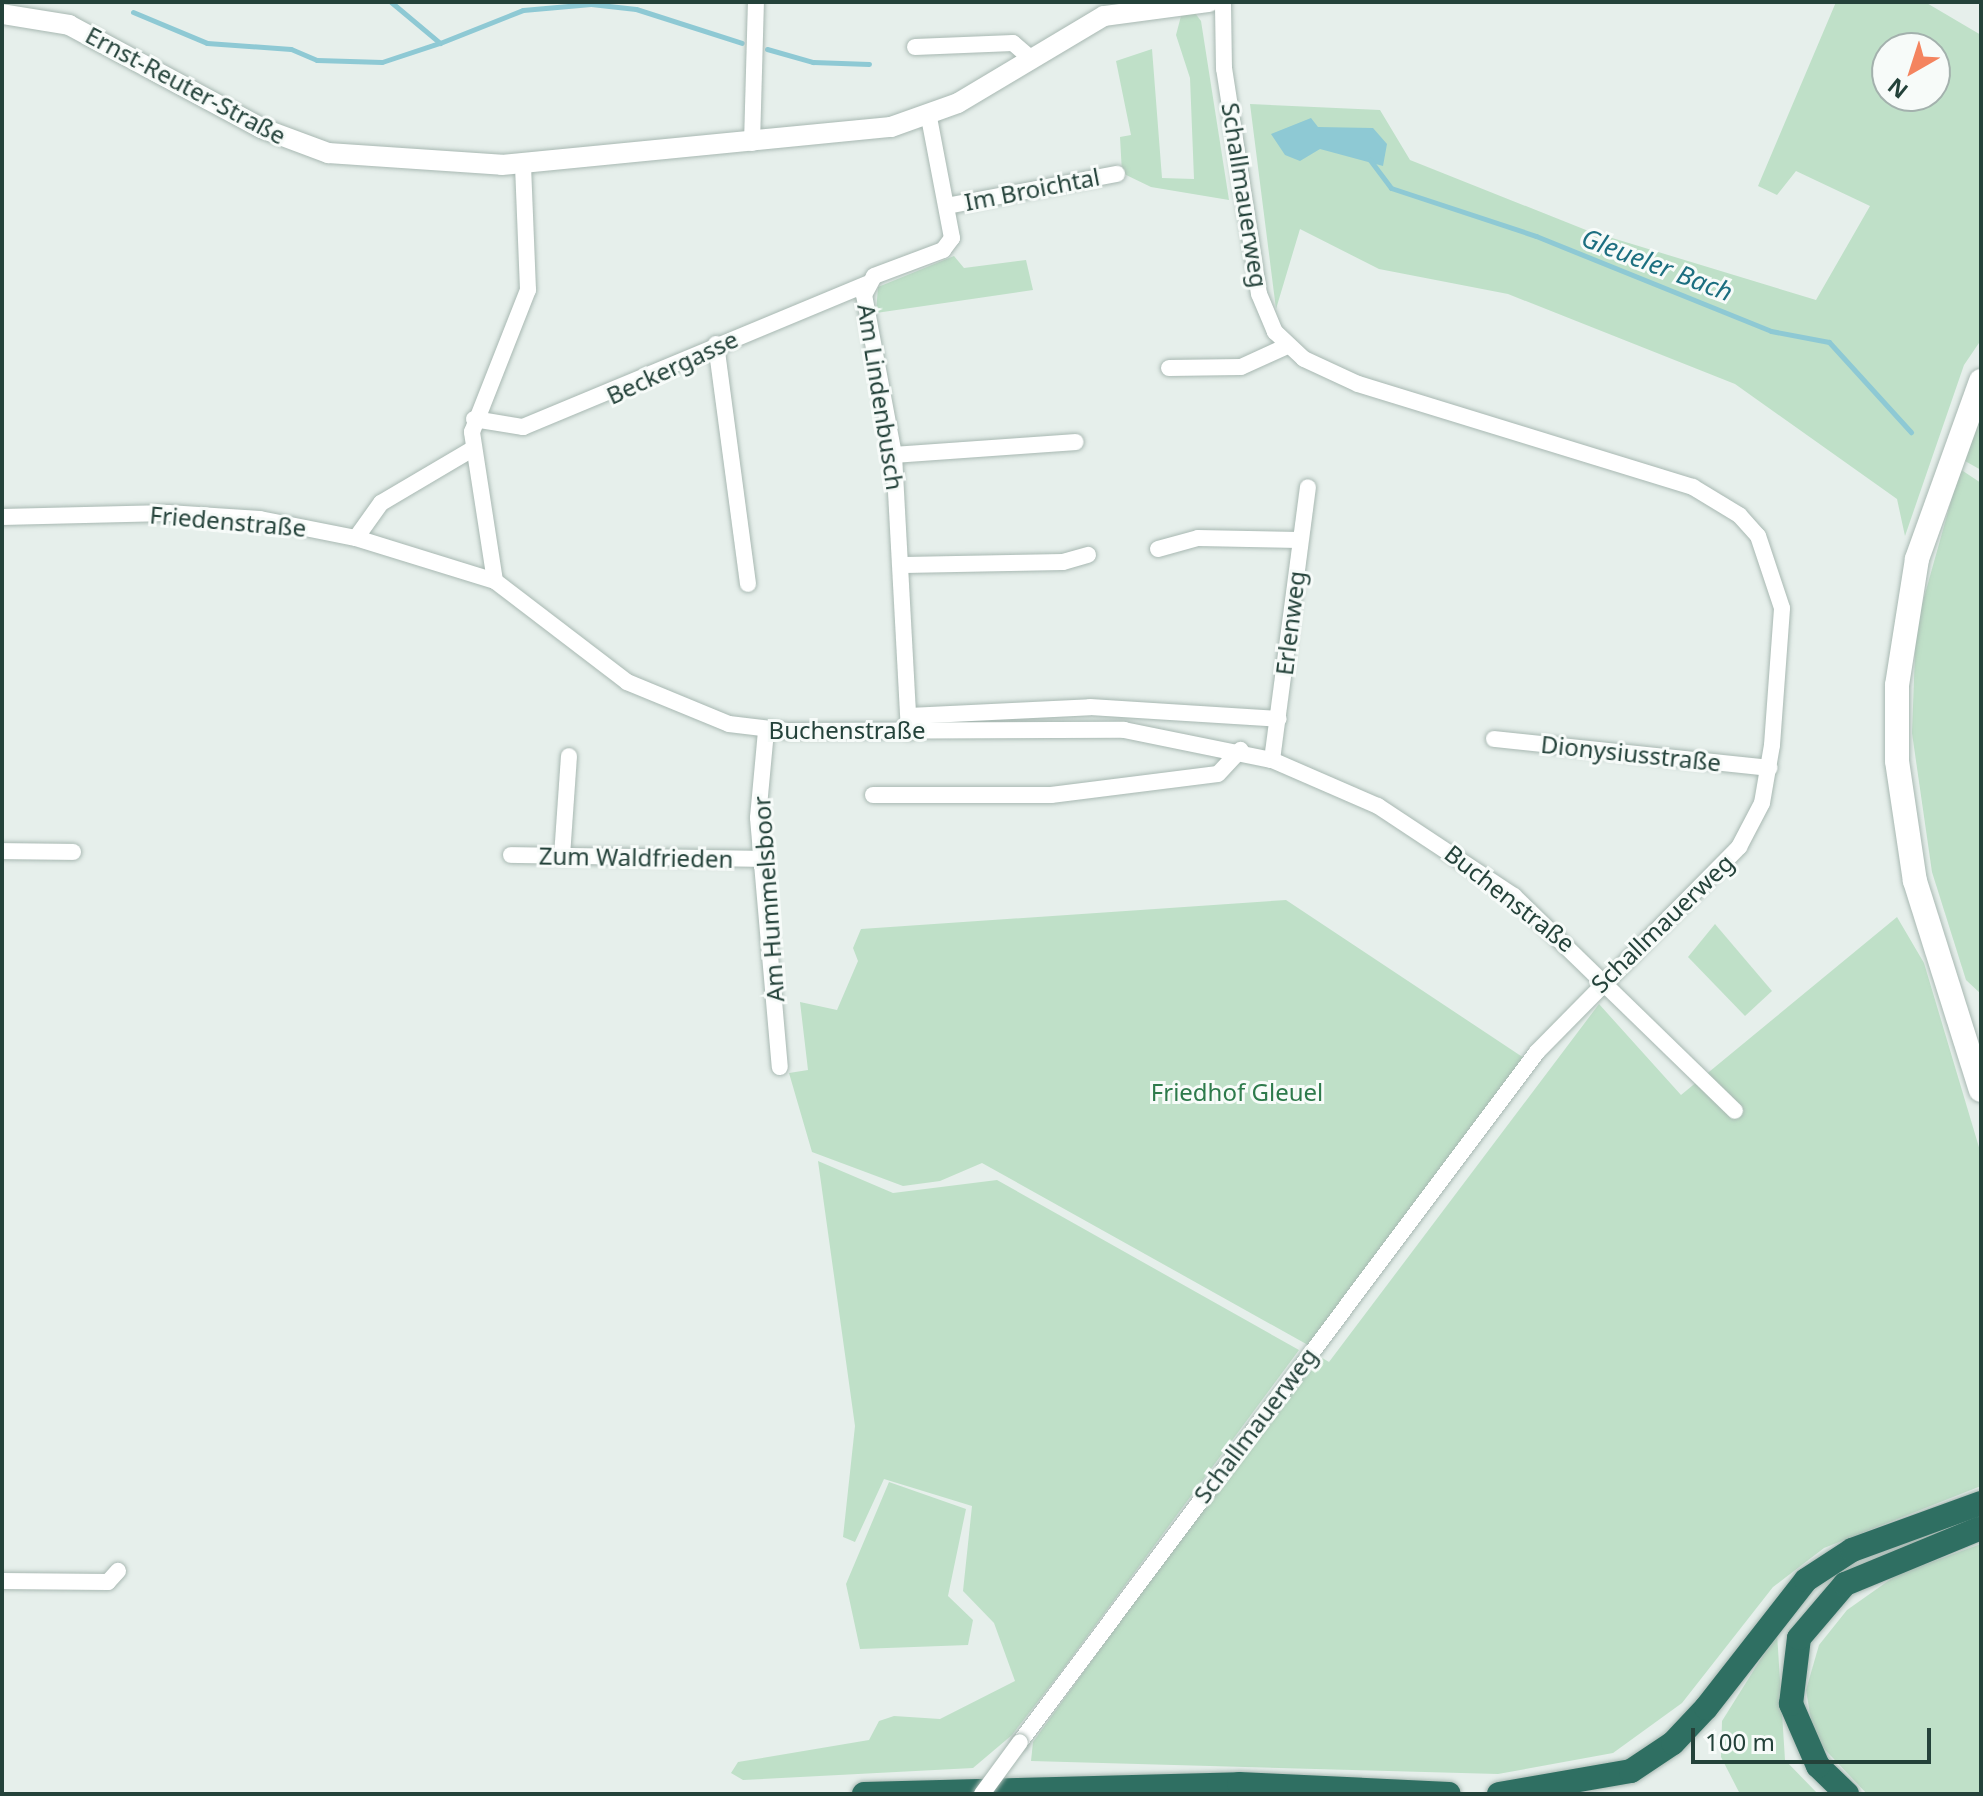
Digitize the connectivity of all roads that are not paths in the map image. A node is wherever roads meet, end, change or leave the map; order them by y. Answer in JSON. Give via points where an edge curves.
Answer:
{"nodes":[{"id":1,"x":756,"y":2,"type":"edge"},
{"id":2,"x":1209,"y":2,"type":"edge"},
{"id":3,"x":1223,"y":2,"type":"edge"},
{"id":4,"x":2,"y":14,"type":"edge"},
{"id":5,"x":915,"y":47,"type":"dead end"},
{"id":6,"x":1028,"y":56,"type":"junction"},
{"id":7,"x":929,"y":117,"type":"junction"},
{"id":8,"x":752,"y":143,"type":"junction"},
{"id":9,"x":523,"y":163,"type":"junction"},
{"id":10,"x":1117,"y":174,"type":"dead end"},
{"id":11,"x":947,"y":206,"type":"junction"},
{"id":12,"x":866,"y":284,"type":"junction"},
{"id":13,"x":716,"y":344,"type":"junction"},
{"id":14,"x":1287,"y":346,"type":"junction"},
{"id":15,"x":1169,"y":368,"type":"dead end"},
{"id":16,"x":1981,"y":381,"type":"edge"},
{"id":17,"x":474,"y":419,"type":"junction"},
{"id":18,"x":1076,"y":442,"type":"dead end"},
{"id":19,"x":474,"y":448,"type":"junction"},
{"id":20,"x":894,"y":455,"type":"junction"},
{"id":21,"x":1308,"y":487,"type":"dead end"},
{"id":22,"x":2,"y":517,"type":"edge"},
{"id":23,"x":356,"y":538,"type":"junction"},
{"id":24,"x":1299,"y":540,"type":"junction"},
{"id":25,"x":1158,"y":549,"type":"dead end"},
{"id":26,"x":1088,"y":555,"type":"dead end"},
{"id":27,"x":904,"y":565,"type":"junction"},
{"id":28,"x":495,"y":581,"type":"junction"},
{"id":29,"x":748,"y":584,"type":"dead end"},
{"id":30,"x":1279,"y":719,"type":"junction"},
{"id":31,"x":909,"y":724,"type":"junction"},
{"id":32,"x":766,"y":731,"type":"junction"},
{"id":33,"x":1494,"y":739,"type":"dead end"},
{"id":34,"x":1240,"y":750,"type":"junction"},
{"id":35,"x":569,"y":756,"type":"dead end"},
{"id":36,"x":1272,"y":760,"type":"junction"},
{"id":37,"x":1769,"y":768,"type":"junction"},
{"id":38,"x":873,"y":795,"type":"dead end"},
{"id":39,"x":2,"y":851,"type":"edge"},
{"id":40,"x":73,"y":852,"type":"dead end"},
{"id":41,"x":511,"y":855,"type":"dead end"},
{"id":42,"x":562,"y":856,"type":"junction"},
{"id":43,"x":761,"y":859,"type":"junction"},
{"id":44,"x":1605,"y":978,"type":"junction"},
{"id":45,"x":780,"y":1067,"type":"dead end"},
{"id":46,"x":1981,"y":1090,"type":"edge"},
{"id":47,"x":1735,"y":1111,"type":"dead end"},
{"id":48,"x":1981,"y":1503,"type":"edge"},
{"id":49,"x":1981,"y":1528,"type":"edge"},
{"id":50,"x":118,"y":1571,"type":"dead end"},
{"id":51,"x":2,"y":1581,"type":"edge"},
{"id":52,"x":864,"y":1794,"type":"edge"},
{"id":53,"x":982,"y":1794,"type":"edge"},
{"id":54,"x":1449,"y":1794,"type":"edge"},
{"id":55,"x":1499,"y":1794,"type":"edge"},
{"id":56,"x":1847,"y":1794,"type":"edge"}],
"edges":[{"from":1,"to":8,"type":"street"},
{"from":2,"to":6,"type":"street","name":"Ernst-Reuter-Straße","via":[[1104,16]]},
{"from":3,"to":14,"type":"street","name":"Schallmauerweg","via":[[1224,69],[1259,294]]},
{"from":4,"to":9,"type":"street","name":"Ernst-Reuter-Straße","via":[[80,30],[261,128],[328,153]]},
{"from":5,"to":6,"type":"street","via":[[1013,43]]},
{"from":6,"to":7,"type":"street","name":"Ernst-Reuter-Straße"},
{"from":7,"to":8,"type":"street","name":"Ernst-Reuter-Straße"},
{"from":7,"to":11,"type":"street","name":"Am Lindenbusch"},
{"from":8,"to":9,"type":"street","name":"Ernst-Reuter-Straße"},
{"from":9,"to":17,"type":"street","via":[[532,243],[528,290]]},
{"from":10,"to":11,"type":"street","name":"Im Broichtal"},
{"from":11,"to":12,"type":"street","name":"Am Lindenbusch","via":[[949,245]]},
{"from":12,"to":13,"type":"street","name":"Beckergasse"},
{"from":12,"to":20,"type":"street","name":"Am Lindenbusch"},
{"from":13,"to":17,"type":"street","name":"Beckergasse","via":[[595,402],[523,427]]},
{"from":13,"to":29,"type":"street"},
{"from":14,"to":15,"type":"street","via":[[1241,367]]},
{"from":14,"to":37,"type":"street","name":"Schallmauerweg","via":[[1358,384],[1693,487],[1739,515],[1769,561],[1782,608]]},
{"from":16,"to":46,"type":"main road","via":[[1921,545],[1897,685],[1897,761],[1915,881]]},
{"from":17,"to":19,"type":"street"},
{"from":18,"to":20,"type":"street"},
{"from":19,"to":23,"type":"street","via":[[381,503]]},
{"from":19,"to":28,"type":"street"},
{"from":20,"to":27,"type":"street","name":"Am Lindenbusch"},
{"from":21,"to":24,"type":"street","name":"Erlenweg"},
{"from":22,"to":23,"type":"street","name":"Friedenstraße","via":[[168,513],[260,519]]},
{"from":23,"to":28,"type":"street","name":"Friedenstraße"},
{"from":24,"to":25,"type":"street","via":[[1198,538]]},
{"from":24,"to":30,"type":"street","name":"Erlenweg"},
{"from":26,"to":27,"type":"street","via":[[1063,562]]},
{"from":27,"to":31,"type":"street","name":"Am Lindenbusch"},
{"from":28,"to":32,"type":"street","name":"Buchenstraße","via":[[638,688],[704,719]]},
{"from":30,"to":31,"type":"street","name":"Buchenstraße","via":[[1090,707]]},
{"from":30,"to":36,"type":"street","name":"Erlenweg"},
{"from":31,"to":32,"type":"street","name":"Buchenstraße"},
{"from":31,"to":34,"type":"street","name":"Buchenstraße","via":[[1124,730]]},
{"from":32,"to":43,"type":"street","name":"Am Hummelsboor","via":[[757,802]]},
{"from":33,"to":37,"type":"street","name":"Dionysiusstraße"},
{"from":34,"to":36,"type":"street","name":"Buchenstraße"},
{"from":34,"to":38,"type":"street","via":[[1218,774],[1051,795]]},
{"from":35,"to":42,"type":"street"},
{"from":36,"to":44,"type":"street","name":"Buchenstraße","via":[[1426,833],[1514,896]]},
{"from":37,"to":44,"type":"street","name":"Schallmauerweg","via":[[1762,803],[1739,847]]},
{"from":39,"to":40,"type":"street"},
{"from":41,"to":42,"type":"street","name":"Zum Waldfrieden"},
{"from":42,"to":43,"type":"street","name":"Zum Waldfrieden"},
{"from":43,"to":45,"type":"street","name":"Am Hummelsboor"},
{"from":44,"to":47,"type":"street","name":"Buchenstraße"},
{"from":44,"to":53,"type":"street","name":"Schallmauerweg","bridge":true,"via":[[1537,1052]]},
{"from":48,"to":55,"type":"highway","via":[[1852,1550],[1806,1580],[1706,1708],[1673,1743],[1631,1771]]},
{"from":49,"to":56,"type":"highway","via":[[1845,1584],[1799,1638],[1791,1704],[1818,1766]]},
{"from":50,"to":51,"type":"street","via":[[108,1582]]},
{"from":52,"to":54,"type":"highway","via":[[1239,1784]]}]}
